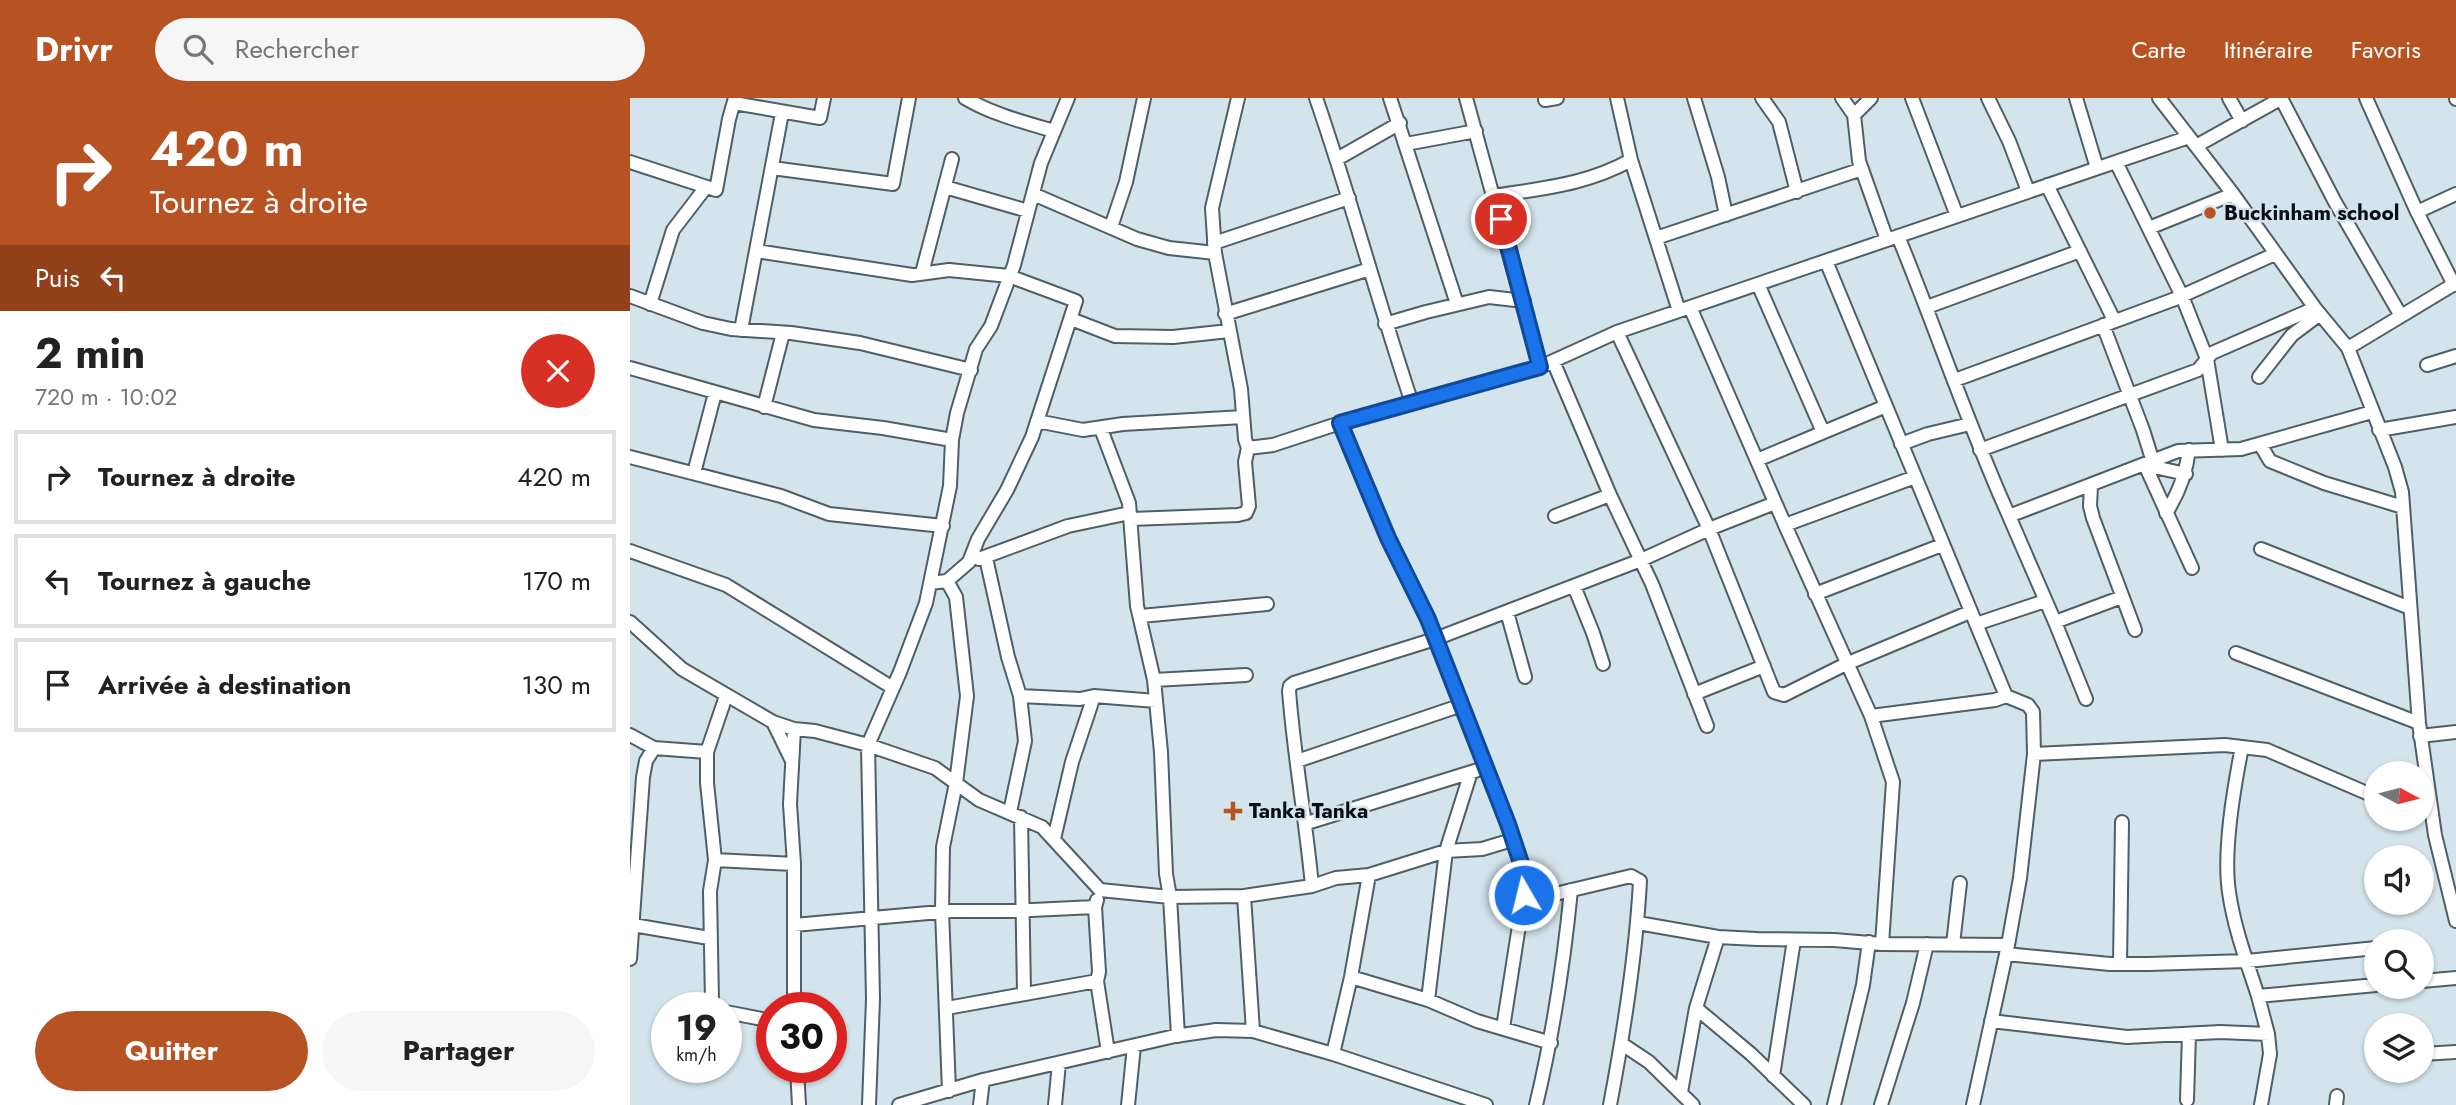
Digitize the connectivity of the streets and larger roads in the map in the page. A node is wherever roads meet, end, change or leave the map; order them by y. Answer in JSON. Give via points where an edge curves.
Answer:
{"nodes":[{"id":1,"x":824,"y":98,"type":"edge"},
{"id":2,"x":909,"y":98,"type":"edge"},
{"id":3,"x":965,"y":98,"type":"edge"},
{"id":4,"x":1068,"y":98,"type":"edge"},
{"id":5,"x":1144,"y":98,"type":"edge"},
{"id":6,"x":1238,"y":98,"type":"edge"},
{"id":7,"x":1316,"y":98,"type":"edge"},
{"id":8,"x":1390,"y":98,"type":"edge"},
{"id":9,"x":1466,"y":98,"type":"edge"},
{"id":10,"x":1617,"y":98,"type":"edge"},
{"id":11,"x":1694,"y":98,"type":"edge"},
{"id":12,"x":1762,"y":98,"type":"edge"},
{"id":13,"x":1842,"y":98,"type":"edge"},
{"id":14,"x":1871,"y":98,"type":"edge"},
{"id":15,"x":1912,"y":98,"type":"edge"},
{"id":16,"x":1989,"y":98,"type":"edge"},
{"id":17,"x":2076,"y":98,"type":"edge"},
{"id":18,"x":2159,"y":98,"type":"edge"},
{"id":19,"x":2229,"y":98,"type":"edge"},
{"id":20,"x":2281,"y":98,"type":"edge"},
{"id":21,"x":2366,"y":98,"type":"edge"},
{"id":22,"x":735,"y":101,"type":"edge"},
{"id":23,"x":983,"y":103,"type":"edge"},
{"id":24,"x":782,"y":113,"type":"junction"},
{"id":25,"x":1854,"y":115,"type":"junction"},
{"id":26,"x":2242,"y":121,"type":"junction"},
{"id":27,"x":1400,"y":123,"type":"junction"},
{"id":28,"x":1054,"y":131,"type":"junction"},
{"id":29,"x":1476,"y":131,"type":"junction"},
{"id":30,"x":2193,"y":141,"type":"junction"},
{"id":31,"x":1406,"y":144,"type":"junction"},
{"id":32,"x":952,"y":159,"type":"dead end"},
{"id":33,"x":1337,"y":159,"type":"junction"},
{"id":34,"x":1631,"y":160,"type":"junction"},
{"id":35,"x":630,"y":162,"type":"edge"},
{"id":36,"x":2116,"y":162,"type":"junction"},
{"id":37,"x":772,"y":168,"type":"junction"},
{"id":38,"x":2097,"y":168,"type":"junction"},
{"id":39,"x":1862,"y":169,"type":"junction"},
{"id":40,"x":2047,"y":185,"type":"junction"},
{"id":41,"x":706,"y":187,"type":"junction"},
{"id":42,"x":945,"y":187,"type":"junction"},
{"id":43,"x":1797,"y":191,"type":"junction"},
{"id":44,"x":2028,"y":191,"type":"junction"},
{"id":45,"x":1033,"y":194,"type":"junction"},
{"id":46,"x":2233,"y":194,"type":"junction"},
{"id":47,"x":2456,"y":194,"type":"edge"},
{"id":48,"x":1494,"y":196,"type":"junction"},
{"id":49,"x":1349,"y":198,"type":"junction"},
{"id":50,"x":1028,"y":211,"type":"junction"},
{"id":51,"x":2417,"y":212,"type":"junction"},
{"id":52,"x":1726,"y":215,"type":"junction"},
{"id":53,"x":1957,"y":216,"type":"junction"},
{"id":54,"x":1111,"y":227,"type":"junction"},
{"id":55,"x":2149,"y":228,"type":"junction"},
{"id":56,"x":1656,"y":238,"type":"junction"},
{"id":57,"x":1892,"y":238,"type":"junction"},
{"id":58,"x":1214,"y":248,"type":"junction"},
{"id":59,"x":756,"y":251,"type":"junction"},
{"id":60,"x":2080,"y":251,"type":"junction"},
{"id":61,"x":2275,"y":254,"type":"junction"},
{"id":62,"x":1826,"y":261,"type":"junction"},
{"id":63,"x":1370,"y":269,"type":"junction"},
{"id":64,"x":922,"y":273,"type":"junction"},
{"id":65,"x":1009,"y":276,"type":"junction"},
{"id":66,"x":1758,"y":284,"type":"junction"},
{"id":67,"x":2455,"y":284,"type":"edge"},
{"id":68,"x":630,"y":296,"type":"edge"},
{"id":69,"x":2182,"y":296,"type":"junction"},
{"id":70,"x":1524,"y":301,"type":"junction"},
{"id":71,"x":650,"y":304,"type":"junction"},
{"id":72,"x":1457,"y":304,"type":"junction"},
{"id":73,"x":1927,"y":307,"type":"junction"},
{"id":74,"x":1685,"y":309,"type":"junction"},
{"id":75,"x":2317,"y":311,"type":"junction"},
{"id":76,"x":1225,"y":314,"type":"junction"},
{"id":77,"x":2401,"y":316,"type":"junction"},
{"id":78,"x":1071,"y":319,"type":"junction"},
{"id":79,"x":2108,"y":322,"type":"junction"},
{"id":80,"x":1385,"y":324,"type":"junction"},
{"id":81,"x":741,"y":330,"type":"junction"},
{"id":82,"x":1229,"y":331,"type":"junction"},
{"id":83,"x":1617,"y":332,"type":"junction"},
{"id":84,"x":783,"y":333,"type":"junction"},
{"id":85,"x":2348,"y":348,"type":"junction"},
{"id":86,"x":2456,"y":356,"type":"edge"},
{"id":87,"x":2207,"y":359,"type":"junction"},
{"id":88,"x":1553,"y":361,"type":"junction"},
{"id":89,"x":2427,"y":365,"type":"dead end"},
{"id":90,"x":1540,"y":367,"type":"junction"},
{"id":91,"x":630,"y":368,"type":"edge"},
{"id":92,"x":971,"y":370,"type":"junction"},
{"id":93,"x":2259,"y":377,"type":"dead end"},
{"id":94,"x":1955,"y":380,"type":"junction"},
{"id":95,"x":715,"y":393,"type":"junction"},
{"id":96,"x":2128,"y":396,"type":"junction"},
{"id":97,"x":1412,"y":403,"type":"junction"},
{"id":98,"x":764,"y":407,"type":"junction"},
{"id":99,"x":1886,"y":407,"type":"junction"},
{"id":100,"x":2372,"y":412,"type":"junction"},
{"id":101,"x":1243,"y":417,"type":"junction"},
{"id":102,"x":2456,"y":417,"type":"edge"},
{"id":103,"x":1037,"y":421,"type":"junction"},
{"id":104,"x":1340,"y":423,"type":"junction"},
{"id":105,"x":1970,"y":424,"type":"junction"},
{"id":106,"x":1101,"y":429,"type":"junction"},
{"id":107,"x":2379,"y":430,"type":"junction"},
{"id":108,"x":1823,"y":432,"type":"junction"},
{"id":109,"x":952,"y":440,"type":"junction"},
{"id":110,"x":1901,"y":444,"type":"junction"},
{"id":111,"x":2260,"y":444,"type":"junction"},
{"id":112,"x":1248,"y":448,"type":"junction"},
{"id":113,"x":1980,"y":450,"type":"junction"},
{"id":114,"x":2189,"y":450,"type":"junction"},
{"id":115,"x":2222,"y":450,"type":"junction"},
{"id":116,"x":630,"y":457,"type":"edge"},
{"id":117,"x":1757,"y":460,"type":"junction"},
{"id":118,"x":2149,"y":464,"type":"junction"},
{"id":119,"x":694,"y":473,"type":"junction"},
{"id":120,"x":2186,"y":474,"type":"junction"},
{"id":121,"x":1915,"y":477,"type":"junction"},
{"id":122,"x":2091,"y":486,"type":"junction"},
{"id":123,"x":1610,"y":495,"type":"junction"},
{"id":124,"x":1775,"y":503,"type":"junction"},
{"id":125,"x":2403,"y":507,"type":"junction"},
{"id":126,"x":2166,"y":513,"type":"junction"},
{"id":127,"x":1130,"y":516,"type":"junction"},
{"id":128,"x":1555,"y":516,"type":"dead end"},
{"id":129,"x":2009,"y":516,"type":"junction"},
{"id":130,"x":1785,"y":525,"type":"junction"},
{"id":131,"x":943,"y":526,"type":"junction"},
{"id":132,"x":1709,"y":529,"type":"junction"},
{"id":133,"x":1942,"y":545,"type":"junction"},
{"id":134,"x":2261,"y":549,"type":"dead end"},
{"id":135,"x":630,"y":551,"type":"edge"},
{"id":136,"x":986,"y":558,"type":"junction"},
{"id":137,"x":1641,"y":560,"type":"junction"},
{"id":138,"x":969,"y":562,"type":"junction"},
{"id":139,"x":2192,"y":568,"type":"dead end"},
{"id":140,"x":947,"y":581,"type":"junction"},
{"id":141,"x":930,"y":583,"type":"junction"},
{"id":142,"x":1574,"y":586,"type":"junction"},
{"id":143,"x":1815,"y":594,"type":"junction"},
{"id":144,"x":2122,"y":597,"type":"junction"},
{"id":145,"x":2045,"y":601,"type":"junction"},
{"id":146,"x":1267,"y":604,"type":"dead end"},
{"id":147,"x":2410,"y":608,"type":"junction"},
{"id":148,"x":1507,"y":612,"type":"junction"},
{"id":149,"x":1970,"y":612,"type":"junction"},
{"id":150,"x":1141,"y":616,"type":"junction"},
{"id":151,"x":630,"y":622,"type":"edge"},
{"id":152,"x":2055,"y":622,"type":"junction"},
{"id":153,"x":1976,"y":624,"type":"junction"},
{"id":154,"x":2135,"y":630,"type":"dead end"},
{"id":155,"x":1435,"y":639,"type":"junction"},
{"id":156,"x":2236,"y":653,"type":"dead end"},
{"id":157,"x":1603,"y":664,"type":"dead end"},
{"id":158,"x":1846,"y":664,"type":"junction"},
{"id":159,"x":1764,"y":667,"type":"junction"},
{"id":160,"x":1246,"y":675,"type":"dead end"},
{"id":161,"x":1525,"y":677,"type":"dead end"},
{"id":162,"x":1154,"y":680,"type":"junction"},
{"id":163,"x":893,"y":688,"type":"junction"},
{"id":164,"x":1694,"y":694,"type":"junction"},
{"id":165,"x":2006,"y":695,"type":"junction"},
{"id":166,"x":726,"y":696,"type":"junction"},
{"id":167,"x":1020,"y":696,"type":"junction"},
{"id":168,"x":1094,"y":696,"type":"junction"},
{"id":169,"x":2086,"y":699,"type":"dead end"},
{"id":170,"x":1156,"y":701,"type":"junction"},
{"id":171,"x":1462,"y":705,"type":"junction"},
{"id":172,"x":1871,"y":716,"type":"junction"},
{"id":173,"x":773,"y":722,"type":"junction"},
{"id":174,"x":1707,"y":726,"type":"dead end"},
{"id":175,"x":794,"y":729,"type":"junction"},
{"id":176,"x":2419,"y":729,"type":"junction"},
{"id":177,"x":2456,"y":732,"type":"edge"},
{"id":178,"x":630,"y":735,"type":"edge"},
{"id":179,"x":868,"y":745,"type":"junction"},
{"id":180,"x":2242,"y":747,"type":"junction"},
{"id":181,"x":654,"y":748,"type":"junction"},
{"id":182,"x":707,"y":752,"type":"junction"},
{"id":183,"x":2034,"y":754,"type":"junction"},
{"id":184,"x":792,"y":761,"type":"junction"},
{"id":185,"x":1297,"y":761,"type":"junction"},
{"id":186,"x":2422,"y":761,"type":"edge"},
{"id":187,"x":1485,"y":767,"type":"junction"},
{"id":188,"x":1471,"y":772,"type":"junction"},
{"id":189,"x":956,"y":783,"type":"junction"},
{"id":190,"x":2364,"y":792,"type":"edge"},
{"id":191,"x":1016,"y":815,"type":"junction"},
{"id":192,"x":2122,"y":822,"type":"dead end"},
{"id":193,"x":1307,"y":823,"type":"junction"},
{"id":194,"x":2431,"y":831,"type":"edge"},
{"id":195,"x":1054,"y":839,"type":"junction"},
{"id":196,"x":1512,"y":840,"type":"junction"},
{"id":197,"x":1446,"y":851,"type":"junction"},
{"id":198,"x":715,"y":860,"type":"junction"},
{"id":199,"x":794,"y":864,"type":"junction"},
{"id":200,"x":1369,"y":875,"type":"junction"},
{"id":201,"x":1960,"y":883,"type":"dead end"},
{"id":202,"x":1312,"y":886,"type":"junction"},
{"id":203,"x":1100,"y":890,"type":"junction"},
{"id":204,"x":1570,"y":890,"type":"junction"},
{"id":205,"x":1244,"y":895,"type":"junction"},
{"id":206,"x":1524,"y":895,"type":"junction"},
{"id":207,"x":1170,"y":897,"type":"junction"},
{"id":208,"x":1095,"y":907,"type":"junction"},
{"id":209,"x":1024,"y":910,"type":"junction"},
{"id":210,"x":942,"y":911,"type":"junction"},
{"id":211,"x":870,"y":917,"type":"junction"},
{"id":212,"x":2456,"y":921,"type":"edge"},
{"id":213,"x":632,"y":922,"type":"edge"},
{"id":214,"x":1638,"y":923,"type":"junction"},
{"id":215,"x":794,"y":925,"type":"junction"},
{"id":216,"x":1718,"y":937,"type":"junction"},
{"id":217,"x":709,"y":939,"type":"junction"},
{"id":218,"x":1794,"y":940,"type":"junction"},
{"id":219,"x":1875,"y":943,"type":"junction"},
{"id":220,"x":1927,"y":944,"type":"junction"},
{"id":221,"x":1953,"y":944,"type":"junction"},
{"id":222,"x":2007,"y":949,"type":"junction"},
{"id":223,"x":2364,"y":949,"type":"edge"},
{"id":224,"x":630,"y":959,"type":"edge"},
{"id":225,"x":2247,"y":961,"type":"junction"},
{"id":226,"x":2120,"y":964,"type":"junction"},
{"id":227,"x":1352,"y":976,"type":"junction"},
{"id":228,"x":2456,"y":978,"type":"edge"},
{"id":229,"x":2434,"y":980,"type":"edge"},
{"id":230,"x":1097,"y":981,"type":"junction"},
{"id":231,"x":2364,"y":986,"type":"edge"},
{"id":232,"x":712,"y":992,"type":"edge"},
{"id":233,"x":794,"y":992,"type":"edge"},
{"id":234,"x":1024,"y":993,"type":"junction"},
{"id":235,"x":2258,"y":996,"type":"junction"},
{"id":236,"x":1428,"y":1000,"type":"junction"},
{"id":237,"x":947,"y":1008,"type":"junction"},
{"id":238,"x":1696,"y":1008,"type":"junction"},
{"id":239,"x":1991,"y":1021,"type":"junction"},
{"id":240,"x":1503,"y":1028,"type":"junction"},
{"id":241,"x":1253,"y":1031,"type":"junction"},
{"id":242,"x":2189,"y":1034,"type":"junction"},
{"id":243,"x":2269,"y":1034,"type":"junction"},
{"id":244,"x":1178,"y":1036,"type":"junction"},
{"id":245,"x":1551,"y":1043,"type":"junction"},
{"id":246,"x":1622,"y":1044,"type":"junction"},
{"id":247,"x":1134,"y":1046,"type":"junction"},
{"id":248,"x":1108,"y":1052,"type":"junction"},
{"id":249,"x":2456,"y":1052,"type":"edge"},
{"id":250,"x":1333,"y":1054,"type":"junction"},
{"id":251,"x":2434,"y":1054,"type":"edge"},
{"id":252,"x":1059,"y":1063,"type":"junction"},
{"id":253,"x":1773,"y":1076,"type":"junction"},
{"id":254,"x":983,"y":1080,"type":"junction"},
{"id":255,"x":798,"y":1083,"type":"edge"},
{"id":256,"x":949,"y":1091,"type":"junction"},
{"id":257,"x":1681,"y":1092,"type":"junction"},
{"id":258,"x":2187,"y":1100,"type":"dead end"},
{"id":259,"x":799,"y":1105,"type":"edge"},
{"id":260,"x":869,"y":1105,"type":"edge"},
{"id":261,"x":899,"y":1105,"type":"edge"},
{"id":262,"x":980,"y":1105,"type":"edge"},
{"id":263,"x":1055,"y":1105,"type":"edge"},
{"id":264,"x":1128,"y":1105,"type":"edge"},
{"id":265,"x":1486,"y":1105,"type":"edge"},
{"id":266,"x":1536,"y":1105,"type":"edge"},
{"id":267,"x":1610,"y":1105,"type":"edge"},
{"id":268,"x":1693,"y":1105,"type":"edge"},
{"id":269,"x":1804,"y":1105,"type":"edge"},
{"id":270,"x":1834,"y":1105,"type":"edge"},
{"id":271,"x":1881,"y":1105,"type":"edge"},
{"id":272,"x":1973,"y":1105,"type":"edge"},
{"id":273,"x":2261,"y":1105,"type":"edge"}],
"edges":[{"from":1,"to":24,"type":"street","via":[[820,118]]},
{"from":2,"to":37,"type":"street","via":[[893,184]]},
{"from":3,"to":23,"type":"street"},
{"from":4,"to":28,"type":"street"},
{"from":5,"to":54,"type":"street"},
{"from":6,"to":58,"type":"street","via":[[1212,208]]},
{"from":7,"to":33,"type":"street"},
{"from":8,"to":27,"type":"street"},
{"from":9,"to":29,"type":"street"},
{"from":10,"to":34,"type":"street"},
{"from":11,"to":52,"type":"street"},
{"from":12,"to":43,"type":"street","via":[[1779,122]]},
{"from":13,"to":25,"type":"street"},
{"from":14,"to":25,"type":"street"},
{"from":15,"to":53,"type":"street"},
{"from":16,"to":44,"type":"street"},
{"from":17,"to":38,"type":"street"},
{"from":18,"to":30,"type":"street"},
{"from":19,"to":26,"type":"street"},
{"from":20,"to":26,"type":"street"},
{"from":20,"to":77,"type":"street"},
{"from":21,"to":51,"type":"street"},
{"from":22,"to":24,"type":"street"},
{"from":22,"to":41,"type":"street","via":[[716,190]]},
{"from":23,"to":28,"type":"street"},
{"from":24,"to":37,"type":"street"},
{"from":25,"to":39,"type":"street"},
{"from":26,"to":30,"type":"street"},
{"from":27,"to":31,"type":"street"},
{"from":27,"to":33,"type":"street"},
{"from":28,"to":45,"type":"street"},
{"from":29,"to":31,"type":"street"},
{"from":29,"to":48,"type":"street"},
{"from":30,"to":36,"type":"street"},
{"from":30,"to":46,"type":"street"},
{"from":31,"to":72,"type":"street"},
{"from":32,"to":42,"type":"street"},
{"from":33,"to":49,"type":"street"},
{"from":34,"to":48,"type":"street","via":[[1605,175]]},
{"from":34,"to":56,"type":"street"},
{"from":35,"to":41,"type":"street"},
{"from":36,"to":38,"type":"street"},
{"from":36,"to":55,"type":"street"},
{"from":37,"to":59,"type":"street"},
{"from":38,"to":40,"type":"street"},
{"from":39,"to":43,"type":"street"},
{"from":39,"to":57,"type":"street"},
{"from":40,"to":44,"type":"street"},
{"from":40,"to":60,"type":"street"},
{"from":41,"to":71,"type":"street","via":[[673,230]]},
{"from":42,"to":50,"type":"street"},
{"from":42,"to":64,"type":"street"},
{"from":43,"to":52,"type":"street"},
{"from":44,"to":53,"type":"street"},
{"from":45,"to":50,"type":"street"},
{"from":45,"to":54,"type":"street"},
{"from":46,"to":55,"type":"street"},
{"from":46,"to":61,"type":"street"},
{"from":47,"to":51,"type":"street"},
{"from":48,"to":70,"type":"street"},
{"from":49,"to":58,"type":"street"},
{"from":49,"to":63,"type":"street"},
{"from":50,"to":65,"type":"street"},
{"from":51,"to":67,"type":"street"},
{"from":52,"to":56,"type":"street"},
{"from":53,"to":57,"type":"street"},
{"from":54,"to":58,"type":"street","via":[[1169,248]]},
{"from":55,"to":69,"type":"street"},
{"from":56,"to":74,"type":"street"},
{"from":57,"to":62,"type":"street"},
{"from":57,"to":73,"type":"street"},
{"from":58,"to":76,"type":"street"},
{"from":59,"to":64,"type":"street"},
{"from":59,"to":81,"type":"street"},
{"from":60,"to":73,"type":"street"},
{"from":60,"to":79,"type":"street"},
{"from":61,"to":69,"type":"street"},
{"from":61,"to":75,"type":"street"},
{"from":62,"to":66,"type":"street"},
{"from":62,"to":99,"type":"street"},
{"from":63,"to":76,"type":"street"},
{"from":63,"to":80,"type":"street"},
{"from":64,"to":65,"type":"street","via":[[948,270]]},
{"from":65,"to":78,"type":"street","via":[[1076,301]]},
{"from":65,"to":92,"type":"street"},
{"from":66,"to":74,"type":"street"},
{"from":66,"to":108,"type":"street"},
{"from":67,"to":77,"type":"street"},
{"from":68,"to":71,"type":"street"},
{"from":69,"to":79,"type":"street"},
{"from":69,"to":87,"type":"street"},
{"from":70,"to":72,"type":"street","via":[[1489,297]]},
{"from":70,"to":90,"type":"street"},
{"from":71,"to":81,"type":"street","via":[[703,323]]},
{"from":72,"to":80,"type":"street"},
{"from":73,"to":94,"type":"street"},
{"from":74,"to":83,"type":"street"},
{"from":74,"to":117,"type":"street"},
{"from":75,"to":85,"type":"street"},
{"from":75,"to":87,"type":"street"},
{"from":75,"to":93,"type":"street"},
{"from":76,"to":82,"type":"street"},
{"from":77,"to":85,"type":"street"},
{"from":78,"to":82,"type":"street","via":[[1115,336],[1173,337]]},
{"from":78,"to":103,"type":"street"},
{"from":79,"to":94,"type":"street"},
{"from":79,"to":96,"type":"street"},
{"from":80,"to":97,"type":"street"},
{"from":81,"to":84,"type":"street"},
{"from":82,"to":101,"type":"street"},
{"from":83,"to":88,"type":"street"},
{"from":83,"to":132,"type":"street"},
{"from":84,"to":92,"type":"street","via":[[860,343]]},
{"from":84,"to":98,"type":"street"},
{"from":85,"to":100,"type":"street"},
{"from":86,"to":89,"type":"street"},
{"from":87,"to":96,"type":"street","via":[[2198,370]]},
{"from":87,"to":115,"type":"street"},
{"from":88,"to":90,"type":"street"},
{"from":88,"to":123,"type":"street"},
{"from":90,"to":97,"type":"street"},
{"from":91,"to":95,"type":"street"},
{"from":92,"to":109,"type":"street"},
{"from":94,"to":105,"type":"street"},
{"from":95,"to":98,"type":"street"},
{"from":95,"to":119,"type":"street"},
{"from":96,"to":113,"type":"street"},
{"from":96,"to":118,"type":"street","via":[[2143,430]]},
{"from":97,"to":104,"type":"street"},
{"from":98,"to":109,"type":"street","via":[[814,420]]},
{"from":99,"to":108,"type":"street"},
{"from":99,"to":110,"type":"street"},
{"from":100,"to":107,"type":"street"},
{"from":100,"to":111,"type":"street"},
{"from":101,"to":106,"type":"street"},
{"from":101,"to":112,"type":"street"},
{"from":102,"to":107,"type":"street"},
{"from":103,"to":106,"type":"street"},
{"from":103,"to":138,"type":"street"},
{"from":104,"to":112,"type":"street","via":[[1273,445]]},
{"from":104,"to":155,"type":"street"},
{"from":105,"to":110,"type":"street"},
{"from":105,"to":113,"type":"street"},
{"from":106,"to":127,"type":"street"},
{"from":107,"to":125,"type":"street","via":[[2395,467]]},
{"from":108,"to":117,"type":"street"},
{"from":109,"to":131,"type":"street"},
{"from":110,"to":121,"type":"street"},
{"from":111,"to":115,"type":"street"},
{"from":111,"to":125,"type":"street","via":[[2270,461]]},
{"from":112,"to":127,"type":"street","via":[[1246,513]]},
{"from":113,"to":129,"type":"street"},
{"from":114,"to":115,"type":"street"},
{"from":114,"to":118,"type":"street"},
{"from":114,"to":120,"type":"street"},
{"from":116,"to":119,"type":"street"},
{"from":117,"to":124,"type":"street"},
{"from":118,"to":120,"type":"street"},
{"from":118,"to":122,"type":"street"},
{"from":118,"to":126,"type":"street"},
{"from":119,"to":131,"type":"street","via":[[829,514]]},
{"from":120,"to":126,"type":"street"},
{"from":121,"to":130,"type":"street"},
{"from":121,"to":133,"type":"street"},
{"from":122,"to":129,"type":"street"},
{"from":122,"to":144,"type":"street","via":[[2093,519]]},
{"from":123,"to":128,"type":"street"},
{"from":123,"to":137,"type":"street"},
{"from":124,"to":130,"type":"street"},
{"from":124,"to":132,"type":"street"},
{"from":125,"to":147,"type":"street"},
{"from":126,"to":139,"type":"street"},
{"from":127,"to":136,"type":"street","via":[[1068,526]]},
{"from":127,"to":150,"type":"street"},
{"from":129,"to":145,"type":"street"},
{"from":130,"to":143,"type":"street"},
{"from":131,"to":141,"type":"street"},
{"from":132,"to":137,"type":"street"},
{"from":132,"to":159,"type":"street"},
{"from":133,"to":143,"type":"street"},
{"from":133,"to":149,"type":"street"},
{"from":134,"to":147,"type":"street"},
{"from":135,"to":163,"type":"street","via":[[726,585]]},
{"from":136,"to":138,"type":"street"},
{"from":136,"to":167,"type":"street"},
{"from":137,"to":142,"type":"street"},
{"from":137,"to":164,"type":"street"},
{"from":138,"to":140,"type":"street"},
{"from":140,"to":141,"type":"street"},
{"from":140,"to":189,"type":"street","via":[[956,597],[967,696]]},
{"from":141,"to":163,"type":"street"},
{"from":142,"to":148,"type":"street"},
{"from":142,"to":157,"type":"street"},
{"from":143,"to":158,"type":"street"},
{"from":144,"to":152,"type":"street"},
{"from":144,"to":154,"type":"street"},
{"from":145,"to":152,"type":"street"},
{"from":145,"to":153,"type":"street"},
{"from":146,"to":150,"type":"street"},
{"from":147,"to":176,"type":"street"},
{"from":148,"to":155,"type":"street"},
{"from":148,"to":161,"type":"street"},
{"from":149,"to":153,"type":"street"},
{"from":149,"to":158,"type":"street"},
{"from":150,"to":162,"type":"street"},
{"from":151,"to":166,"type":"street","via":[[682,668]]},
{"from":152,"to":169,"type":"street"},
{"from":153,"to":165,"type":"street"},
{"from":155,"to":171,"type":"street"},
{"from":155,"to":185,"type":"street","via":[[1294,682],[1290,686]]},
{"from":156,"to":176,"type":"street"},
{"from":158,"to":159,"type":"street","via":[[1780,696]]},
{"from":158,"to":172,"type":"street"},
{"from":159,"to":164,"type":"street"},
{"from":160,"to":162,"type":"street"},
{"from":162,"to":170,"type":"street"},
{"from":163,"to":179,"type":"street"},
{"from":164,"to":174,"type":"street"},
{"from":165,"to":172,"type":"street"},
{"from":165,"to":183,"type":"street","via":[[2033,712]]},
{"from":166,"to":173,"type":"street"},
{"from":166,"to":182,"type":"street"},
{"from":167,"to":168,"type":"street"},
{"from":167,"to":191,"type":"street","via":[[1025,741]]},
{"from":168,"to":170,"type":"street"},
{"from":168,"to":195,"type":"street"},
{"from":170,"to":207,"type":"street"},
{"from":171,"to":185,"type":"street"},
{"from":171,"to":187,"type":"street"},
{"from":172,"to":219,"type":"street","via":[[1893,782]]},
{"from":173,"to":175,"type":"street"},
{"from":173,"to":184,"type":"street"},
{"from":175,"to":179,"type":"street"},
{"from":175,"to":184,"type":"street"},
{"from":176,"to":177,"type":"street"},
{"from":176,"to":186,"type":"street"},
{"from":178,"to":181,"type":"street"},
{"from":179,"to":189,"type":"street","via":[[935,768]]},
{"from":179,"to":211,"type":"street"},
{"from":180,"to":183,"type":"street"},
{"from":180,"to":190,"type":"street","via":[[2267,750]]},
{"from":180,"to":225,"type":"street","via":[[2231,817],[2228,890]]},
{"from":181,"to":182,"type":"street"},
{"from":181,"to":213,"type":"street","via":[[643,777]]},
{"from":182,"to":198,"type":"street"},
{"from":183,"to":222,"type":"street"},
{"from":184,"to":199,"type":"street"},
{"from":185,"to":193,"type":"street"},
{"from":187,"to":188,"type":"street"},
{"from":187,"to":196,"type":"street"},
{"from":188,"to":193,"type":"street"},
{"from":188,"to":197,"type":"street"},
{"from":189,"to":191,"type":"street","via":[[979,800]]},
{"from":189,"to":210,"type":"street","via":[[943,846]]},
{"from":191,"to":195,"type":"street","via":[[1042,827]]},
{"from":191,"to":209,"type":"street"},
{"from":192,"to":226,"type":"street"},
{"from":193,"to":202,"type":"street"},
{"from":194,"to":212,"type":"street"},
{"from":195,"to":203,"type":"street"},
{"from":196,"to":197,"type":"street","via":[[1482,849]]},
{"from":196,"to":206,"type":"street","via":[[1526,881]]},
{"from":197,"to":200,"type":"street"},
{"from":197,"to":236,"type":"street"},
{"from":198,"to":199,"type":"street"},
{"from":198,"to":217,"type":"street"},
{"from":199,"to":215,"type":"street"},
{"from":200,"to":202,"type":"street"},
{"from":200,"to":227,"type":"street"},
{"from":201,"to":221,"type":"street"},
{"from":202,"to":205,"type":"street"},
{"from":203,"to":207,"type":"street"},
{"from":203,"to":208,"type":"street"},
{"from":204,"to":206,"type":"street"},
{"from":204,"to":214,"type":"street","via":[[1631,876],[1640,881]]},
{"from":204,"to":245,"type":"street"},
{"from":205,"to":207,"type":"street"},
{"from":205,"to":241,"type":"street"},
{"from":206,"to":240,"type":"street"},
{"from":207,"to":244,"type":"street"},
{"from":208,"to":209,"type":"street"},
{"from":208,"to":230,"type":"street"},
{"from":209,"to":210,"type":"street"},
{"from":209,"to":234,"type":"street"},
{"from":210,"to":211,"type":"street"},
{"from":210,"to":237,"type":"street"},
{"from":211,"to":215,"type":"street"},
{"from":211,"to":260,"type":"street"},
{"from":213,"to":217,"type":"street"},
{"from":213,"to":224,"type":"street"},
{"from":214,"to":216,"type":"street"},
{"from":214,"to":246,"type":"street"},
{"from":215,"to":233,"type":"street"},
{"from":216,"to":218,"type":"street"},
{"from":216,"to":238,"type":"street"},
{"from":217,"to":232,"type":"street"},
{"from":218,"to":219,"type":"street"},
{"from":218,"to":253,"type":"street"},
{"from":219,"to":220,"type":"street"},
{"from":219,"to":270,"type":"street"},
{"from":220,"to":221,"type":"street"},
{"from":220,"to":271,"type":"street"},
{"from":221,"to":222,"type":"street"},
{"from":222,"to":226,"type":"street"},
{"from":222,"to":239,"type":"street"},
{"from":223,"to":225,"type":"street"},
{"from":225,"to":226,"type":"street"},
{"from":225,"to":235,"type":"street"},
{"from":227,"to":236,"type":"street"},
{"from":227,"to":250,"type":"street"},
{"from":228,"to":229,"type":"street"},
{"from":230,"to":234,"type":"street"},
{"from":230,"to":248,"type":"street"},
{"from":231,"to":235,"type":"street"},
{"from":234,"to":237,"type":"street"},
{"from":235,"to":243,"type":"street"},
{"from":236,"to":240,"type":"street"},
{"from":237,"to":256,"type":"street"},
{"from":238,"to":253,"type":"street"},
{"from":238,"to":257,"type":"street"},
{"from":239,"to":242,"type":"street","via":[[2127,1037]]},
{"from":239,"to":272,"type":"street"},
{"from":240,"to":245,"type":"street"},
{"from":241,"to":244,"type":"street"},
{"from":241,"to":250,"type":"street"},
{"from":242,"to":243,"type":"street"},
{"from":242,"to":258,"type":"street"},
{"from":243,"to":273,"type":"street"},
{"from":244,"to":247,"type":"street"},
{"from":245,"to":266,"type":"street"},
{"from":246,"to":257,"type":"street"},
{"from":246,"to":267,"type":"street"},
{"from":247,"to":248,"type":"street"},
{"from":247,"to":264,"type":"street"},
{"from":248,"to":252,"type":"street"},
{"from":249,"to":251,"type":"street"},
{"from":250,"to":265,"type":"street"},
{"from":252,"to":254,"type":"street"},
{"from":252,"to":263,"type":"street"},
{"from":253,"to":269,"type":"street"},
{"from":254,"to":256,"type":"street"},
{"from":254,"to":262,"type":"street"},
{"from":255,"to":259,"type":"street"},
{"from":256,"to":261,"type":"street"},
{"from":257,"to":268,"type":"street"}]}
